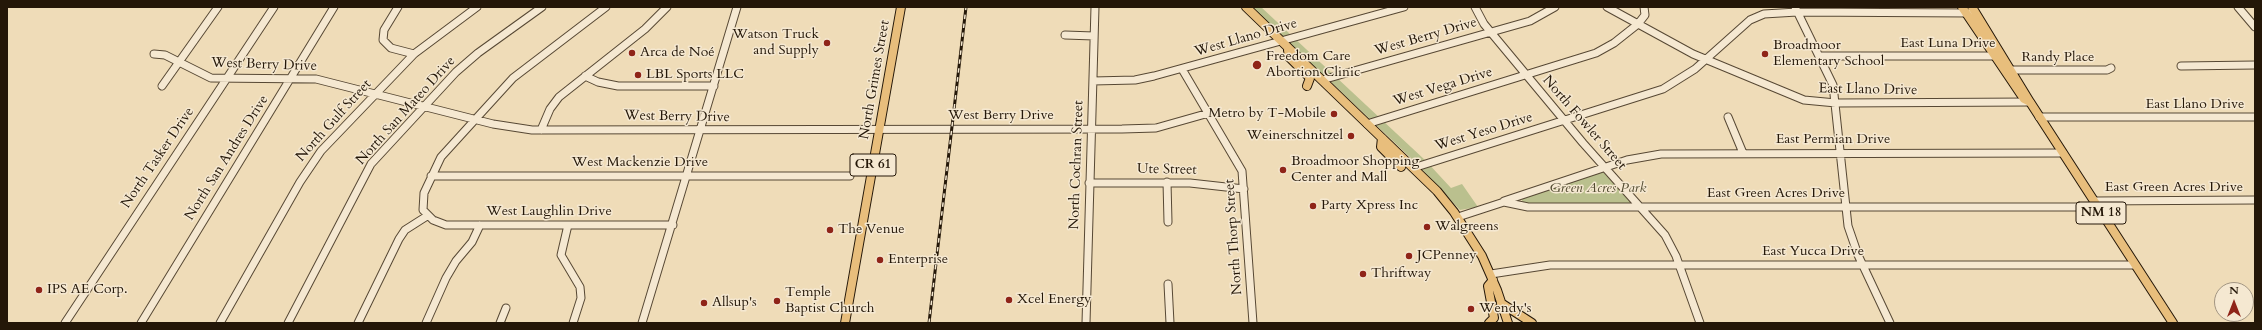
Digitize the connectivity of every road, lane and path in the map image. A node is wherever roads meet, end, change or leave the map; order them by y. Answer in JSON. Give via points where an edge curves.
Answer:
{"nodes":[{"id":1,"x":218,"y":7,"type":"edge"},
{"id":2,"x":274,"y":7,"type":"edge"},
{"id":3,"x":334,"y":7,"type":"edge"},
{"id":4,"x":398,"y":7,"type":"edge"},
{"id":5,"x":477,"y":7,"type":"edge"},
{"id":6,"x":542,"y":7,"type":"edge"},
{"id":7,"x":606,"y":7,"type":"edge"},
{"id":8,"x":667,"y":7,"type":"edge"},
{"id":9,"x":737,"y":7,"type":"edge"},
{"id":10,"x":901,"y":7,"type":"edge"},
{"id":11,"x":1095,"y":7,"type":"edge"},
{"id":12,"x":1246,"y":7,"type":"edge"},
{"id":13,"x":1404,"y":7,"type":"edge"},
{"id":14,"x":1475,"y":7,"type":"edge"},
{"id":15,"x":1555,"y":7,"type":"edge"},
{"id":16,"x":1606,"y":7,"type":"edge"},
{"id":17,"x":1644,"y":7,"type":"edge"},
{"id":18,"x":2238,"y":7,"type":"edge"},
{"id":19,"x":1796,"y":9,"type":"edge"},
{"id":20,"x":1964,"y":10,"type":"edge"},
{"id":21,"x":1974,"y":10,"type":"edge"},
{"id":22,"x":2246,"y":17,"type":"junction"},
{"id":23,"x":2255,"y":17,"type":"edge"},
{"id":24,"x":1638,"y":24,"type":"junction"},
{"id":25,"x":2255,"y":27,"type":"edge"},
{"id":26,"x":1491,"y":32,"type":"junction"},
{"id":27,"x":1065,"y":35,"type":"dead end"},
{"id":28,"x":1094,"y":36,"type":"junction"},
{"id":29,"x":1280,"y":41,"type":"junction"},
{"id":30,"x":1288,"y":49,"type":"junction"},
{"id":31,"x":154,"y":54,"type":"dead end"},
{"id":32,"x":414,"y":54,"type":"junction"},
{"id":33,"x":1820,"y":56,"type":"junction"},
{"id":34,"x":1993,"y":56,"type":"junction"},
{"id":35,"x":2004,"y":56,"type":"junction"},
{"id":36,"x":1706,"y":59,"type":"junction"},
{"id":37,"x":179,"y":62,"type":"junction"},
{"id":38,"x":2255,"y":65,"type":"edge"},
{"id":39,"x":2180,"y":66,"type":"dead end"},
{"id":40,"x":1182,"y":68,"type":"junction"},
{"id":41,"x":2111,"y":68,"type":"dead end"},
{"id":42,"x":2004,"y":70,"type":"junction"},
{"id":43,"x":2012,"y":70,"type":"junction"},
{"id":44,"x":1526,"y":75,"type":"junction"},
{"id":45,"x":585,"y":76,"type":"junction"},
{"id":46,"x":227,"y":78,"type":"junction"},
{"id":47,"x":291,"y":78,"type":"junction"},
{"id":48,"x":1322,"y":80,"type":"junction"},
{"id":49,"x":1093,"y":81,"type":"junction"},
{"id":50,"x":162,"y":86,"type":"dead end"},
{"id":51,"x":714,"y":86,"type":"junction"},
{"id":52,"x":1307,"y":86,"type":"dead end"},
{"id":53,"x":375,"y":93,"type":"junction"},
{"id":54,"x":1836,"y":102,"type":"junction"},
{"id":55,"x":2030,"y":102,"type":"junction"},
{"id":56,"x":424,"y":106,"type":"junction"},
{"id":57,"x":1209,"y":113,"type":"junction"},
{"id":58,"x":1728,"y":117,"type":"dead end"},
{"id":59,"x":2039,"y":117,"type":"junction"},
{"id":60,"x":2255,"y":117,"type":"edge"},
{"id":61,"x":475,"y":119,"type":"junction"},
{"id":62,"x":1564,"y":120,"type":"junction"},
{"id":63,"x":1367,"y":124,"type":"junction"},
{"id":64,"x":1091,"y":129,"type":"junction"},
{"id":65,"x":541,"y":130,"type":"junction"},
{"id":66,"x":700,"y":130,"type":"junction"},
{"id":67,"x":879,"y":130,"type":"junction"},
{"id":68,"x":1382,"y":138,"type":"junction"},
{"id":69,"x":1743,"y":153,"type":"junction"},
{"id":70,"x":1840,"y":153,"type":"junction"},
{"id":71,"x":2063,"y":153,"type":"junction"},
{"id":72,"x":1401,"y":167,"type":"dead end"},
{"id":73,"x":1413,"y":168,"type":"junction"},
{"id":74,"x":1604,"y":168,"type":"junction"},
{"id":75,"x":688,"y":175,"type":"junction"},
{"id":76,"x":431,"y":176,"type":"junction"},
{"id":77,"x":850,"y":176,"type":"dead end"},
{"id":78,"x":1090,"y":182,"type":"junction"},
{"id":79,"x":1167,"y":182,"type":"junction"},
{"id":80,"x":1244,"y":189,"type":"junction"},
{"id":81,"x":2255,"y":200,"type":"edge"},
{"id":82,"x":1504,"y":202,"type":"junction"},
{"id":83,"x":2096,"y":204,"type":"junction"},
{"id":84,"x":1846,"y":206,"type":"junction"},
{"id":85,"x":1639,"y":207,"type":"junction"},
{"id":86,"x":427,"y":216,"type":"junction"},
{"id":87,"x":1458,"y":217,"type":"junction"},
{"id":88,"x":1168,"y":222,"type":"dead end"},
{"id":89,"x":568,"y":224,"type":"junction"},
{"id":90,"x":480,"y":225,"type":"junction"},
{"id":91,"x":673,"y":225,"type":"junction"},
{"id":92,"x":1679,"y":265,"type":"junction"},
{"id":93,"x":1862,"y":265,"type":"junction"},
{"id":94,"x":2135,"y":265,"type":"junction"},
{"id":95,"x":1492,"y":277,"type":"junction"},
{"id":96,"x":1168,"y":284,"type":"dead end"},
{"id":97,"x":1501,"y":302,"type":"junction"},
{"id":98,"x":506,"y":308,"type":"dead end"},
{"id":99,"x":65,"y":323,"type":"edge"},
{"id":100,"x":141,"y":323,"type":"edge"},
{"id":101,"x":220,"y":323,"type":"edge"},
{"id":102,"x":288,"y":323,"type":"edge"},
{"id":103,"x":358,"y":323,"type":"edge"},
{"id":104,"x":426,"y":323,"type":"edge"},
{"id":105,"x":500,"y":323,"type":"edge"},
{"id":106,"x":573,"y":323,"type":"edge"},
{"id":107,"x":642,"y":323,"type":"edge"},
{"id":108,"x":845,"y":323,"type":"edge"},
{"id":109,"x":1086,"y":323,"type":"edge"},
{"id":110,"x":1170,"y":323,"type":"edge"},
{"id":111,"x":1253,"y":323,"type":"edge"},
{"id":112,"x":1489,"y":323,"type":"edge"},
{"id":113,"x":1508,"y":323,"type":"edge"},
{"id":114,"x":1532,"y":323,"type":"edge"},
{"id":115,"x":1700,"y":323,"type":"edge"},
{"id":116,"x":1890,"y":323,"type":"edge"},
{"id":117,"x":2173,"y":323,"type":"edge"}],
"edges":[{"from":1,"to":37,"type":"street"},
{"from":2,"to":46,"type":"street","name":"North Tasker Drive"},
{"from":3,"to":47,"type":"street","name":"North San Andres Drive"},
{"from":4,"to":32,"type":"street","via":[[384,30],[383,40],[391,48]]},
{"from":5,"to":32,"type":"street","name":"North Gulf Street"},
{"from":6,"to":56,"type":"street","name":"North San Mateo Drive","via":[[469,61]]},
{"from":7,"to":61,"type":"street","via":[[513,78]]},
{"from":8,"to":45,"type":"street","via":[[645,29]]},
{"from":9,"to":51,"type":"street"},
{"from":10,"to":67,"type":"main road","name":"North Grimes Street","number":"CR 61"},
{"from":11,"to":28,"type":"street","name":"North Cochran Street"},
{"from":12,"to":29,"type":"main road"},
{"from":13,"to":29,"type":"street","name":"West Llano Drive"},
{"from":14,"to":26,"type":"street","name":"North Fowler Street"},
{"from":15,"to":26,"type":"street","name":"West Berry Drive","via":[[1530,21]]},
{"from":16,"to":24,"type":"street","name":"East Llano Drive"},
{"from":17,"to":24,"type":"street","via":[[1645,15]]},
{"from":18,"to":22,"type":"street"},
{"from":19,"to":20,"type":"street","name":"West Yeso Drive"},
{"from":19,"to":33,"type":"street"},
{"from":19,"to":36,"type":"street","name":"West Yeso Drive","via":[[1770,13],[1750,20]]},
{"from":20,"to":21,"type":"street","name":"West Yeso Drive"},
{"from":20,"to":34,"type":"main road","number":"NM 18"},
{"from":21,"to":35,"type":"main road","number":"NM 18"},
{"from":22,"to":23,"type":"street"},
{"from":22,"to":25,"type":"street"},
{"from":24,"to":36,"type":"street","name":"East Llano Drive"},
{"from":24,"to":44,"type":"street","name":"West Vega Drive","via":[[1596,53]]},
{"from":26,"to":44,"type":"street","name":"North Fowler Street"},
{"from":26,"to":48,"type":"street","name":"West Berry Drive"},
{"from":27,"to":28,"type":"street"},
{"from":28,"to":49,"type":"street","name":"North Cochran Street"},
{"from":29,"to":30,"type":"main road"},
{"from":29,"to":40,"type":"street","name":"West Llano Drive"},
{"from":30,"to":48,"type":"main road"},
{"from":30,"to":52,"type":"main road","via":[[1289,57],[1310,78]]},
{"from":31,"to":37,"type":"street","name":"West Berry Drive","via":[[165,55]]},
{"from":32,"to":53,"type":"street","name":"North Gulf Street"},
{"from":33,"to":34,"type":"street","name":"East Luna Drive"},
{"from":33,"to":54,"type":"street","via":[[1831,79]]},
{"from":34,"to":35,"type":"street","name":"East Luna Drive"},
{"from":34,"to":42,"type":"main road","number":"NM 18"},
{"from":35,"to":43,"type":"main road","number":"NM 18"},
{"from":36,"to":54,"type":"street","name":"East Llano Drive","via":[[1804,100]]},
{"from":36,"to":62,"type":"street","name":"West Yeso Drive","via":[[1682,79],[1663,89]]},
{"from":37,"to":46,"type":"street","name":"West Berry Drive","via":[[205,76]]},
{"from":37,"to":50,"type":"street"},
{"from":38,"to":39,"type":"street"},
{"from":40,"to":49,"type":"street","name":"West Llano Drive","via":[[1135,80]]},
{"from":40,"to":57,"type":"street","name":"North Thorp Street"},
{"from":41,"to":43,"type":"street","name":"Randy Place"},
{"from":42,"to":43,"type":"street","name":"Randy Place"},
{"from":42,"to":55,"type":"main road","number":"NM 18","via":[[2024,98]]},
{"from":43,"to":55,"type":"main road","number":"NM 18"},
{"from":44,"to":62,"type":"street","name":"North Fowler Street"},
{"from":44,"to":63,"type":"street","name":"West Vega Drive"},
{"from":45,"to":51,"type":"street","via":[[618,86]]},
{"from":45,"to":65,"type":"street","via":[[554,102]]},
{"from":46,"to":47,"type":"street","name":"West Berry Drive"},
{"from":46,"to":99,"type":"street","name":"North Tasker Drive"},
{"from":47,"to":53,"type":"street","name":"West Berry Drive","via":[[330,81]]},
{"from":47,"to":100,"type":"street","name":"North San Andres Drive"},
{"from":48,"to":63,"type":"main road"},
{"from":49,"to":64,"type":"street","name":"North Cochran Street"},
{"from":51,"to":66,"type":"street"},
{"from":53,"to":56,"type":"street","name":"West Berry Drive"},
{"from":53,"to":101,"type":"street","name":"North Gulf Street","via":[[321,150],[308,168]]},
{"from":54,"to":55,"type":"street","name":"East Llano Drive"},
{"from":54,"to":70,"type":"street"},
{"from":55,"to":59,"type":"main road","number":"NM 18"},
{"from":56,"to":61,"type":"street","name":"West Berry Drive"},
{"from":56,"to":102,"type":"street","name":"North San Mateo Drive","via":[[368,169]]},
{"from":57,"to":64,"type":"street","name":"West Berry Drive","via":[[1156,128]]},
{"from":57,"to":80,"type":"street","name":"North Thorp Street","via":[[1241,169]]},
{"from":58,"to":69,"type":"street"},
{"from":59,"to":60,"type":"street","name":"East Llano Drive"},
{"from":59,"to":71,"type":"main road","number":"NM 18"},
{"from":61,"to":65,"type":"street","name":"West Berry Drive","via":[[509,127]]},
{"from":61,"to":76,"type":"street","via":[[441,157]]},
{"from":62,"to":73,"type":"street","name":"West Yeso Drive"},
{"from":62,"to":74,"type":"street","name":"North Fowler Street"},
{"from":63,"to":68,"type":"main road"},
{"from":64,"to":67,"type":"street","name":"West Berry Drive"},
{"from":64,"to":78,"type":"street","name":"North Cochran Street"},
{"from":65,"to":66,"type":"street","name":"West Berry Drive"},
{"from":66,"to":67,"type":"street","name":"West Berry Drive"},
{"from":66,"to":75,"type":"street"},
{"from":67,"to":108,"type":"main road","name":"North Grimes Street","number":"CR 61"},
{"from":68,"to":72,"type":"main road","via":[[1381,147]]},
{"from":68,"to":73,"type":"main road"},
{"from":69,"to":70,"type":"street","name":"East Permian Drive"},
{"from":69,"to":74,"type":"street","name":"East Permian Drive","via":[[1661,154],[1627,160]]},
{"from":70,"to":71,"type":"street","name":"East Permian Drive"},
{"from":70,"to":84,"type":"street"},
{"from":71,"to":83,"type":"main road","number":"NM 18"},
{"from":73,"to":87,"type":"main road"},
{"from":74,"to":82,"type":"street","name":"East Permian Drive"},
{"from":74,"to":85,"type":"street","name":"North Fowler Street"},
{"from":75,"to":76,"type":"street","name":"West Mackenzie Drive"},
{"from":75,"to":77,"type":"street","name":"West Mackenzie Drive"},
{"from":75,"to":91,"type":"street"},
{"from":76,"to":86,"type":"street","via":[[422,199],[423,210]]},
{"from":78,"to":79,"type":"street","name":"Ute Street"},
{"from":78,"to":109,"type":"street","name":"North Cochran Street"},
{"from":79,"to":80,"type":"street","name":"Ute Street"},
{"from":79,"to":88,"type":"street"},
{"from":80,"to":111,"type":"street","name":"North Thorp Street"},
{"from":81,"to":83,"type":"street","name":"East Green Acres Drive"},
{"from":82,"to":85,"type":"street","name":"East Green Acres Drive","via":[[1528,207]]},
{"from":82,"to":87,"type":"street","name":"East Green Acres Drive"},
{"from":83,"to":84,"type":"street","name":"East Green Acres Drive"},
{"from":83,"to":94,"type":"main road","number":"NM 18"},
{"from":84,"to":85,"type":"street","name":"East Green Acres Drive"},
{"from":84,"to":93,"type":"street","via":[[1850,235]]},
{"from":85,"to":92,"type":"street","name":"North Fowler Street","via":[[1664,235]]},
{"from":86,"to":90,"type":"street","name":"West Laughlin Drive","via":[[446,225]]},
{"from":86,"to":103,"type":"street","via":[[405,230],[398,239]]},
{"from":87,"to":95,"type":"main road"},
{"from":89,"to":90,"type":"street","name":"West Laughlin Drive"},
{"from":89,"to":91,"type":"street","name":"West Laughlin Drive"},
{"from":89,"to":106,"type":"street","via":[[561,255],[581,291]]},
{"from":90,"to":104,"type":"street","via":[[472,242],[446,278]]},
{"from":91,"to":107,"type":"street"},
{"from":92,"to":93,"type":"street","name":"East Yucca Drive"},
{"from":92,"to":95,"type":"street","name":"East Yucca Drive","via":[[1550,265]]},
{"from":92,"to":115,"type":"street","name":"North Fowler Street"},
{"from":93,"to":94,"type":"street","name":"East Yucca Drive"},
{"from":93,"to":116,"type":"street"},
{"from":94,"to":117,"type":"main road","number":"NM 18"},
{"from":95,"to":97,"type":"main road"},
{"from":95,"to":112,"type":"main road","via":[[1488,286],[1494,318]]},
{"from":96,"to":110,"type":"street"},
{"from":97,"to":113,"type":"main road"},
{"from":97,"to":114,"type":"main road"},
{"from":98,"to":105,"type":"street"}]}
